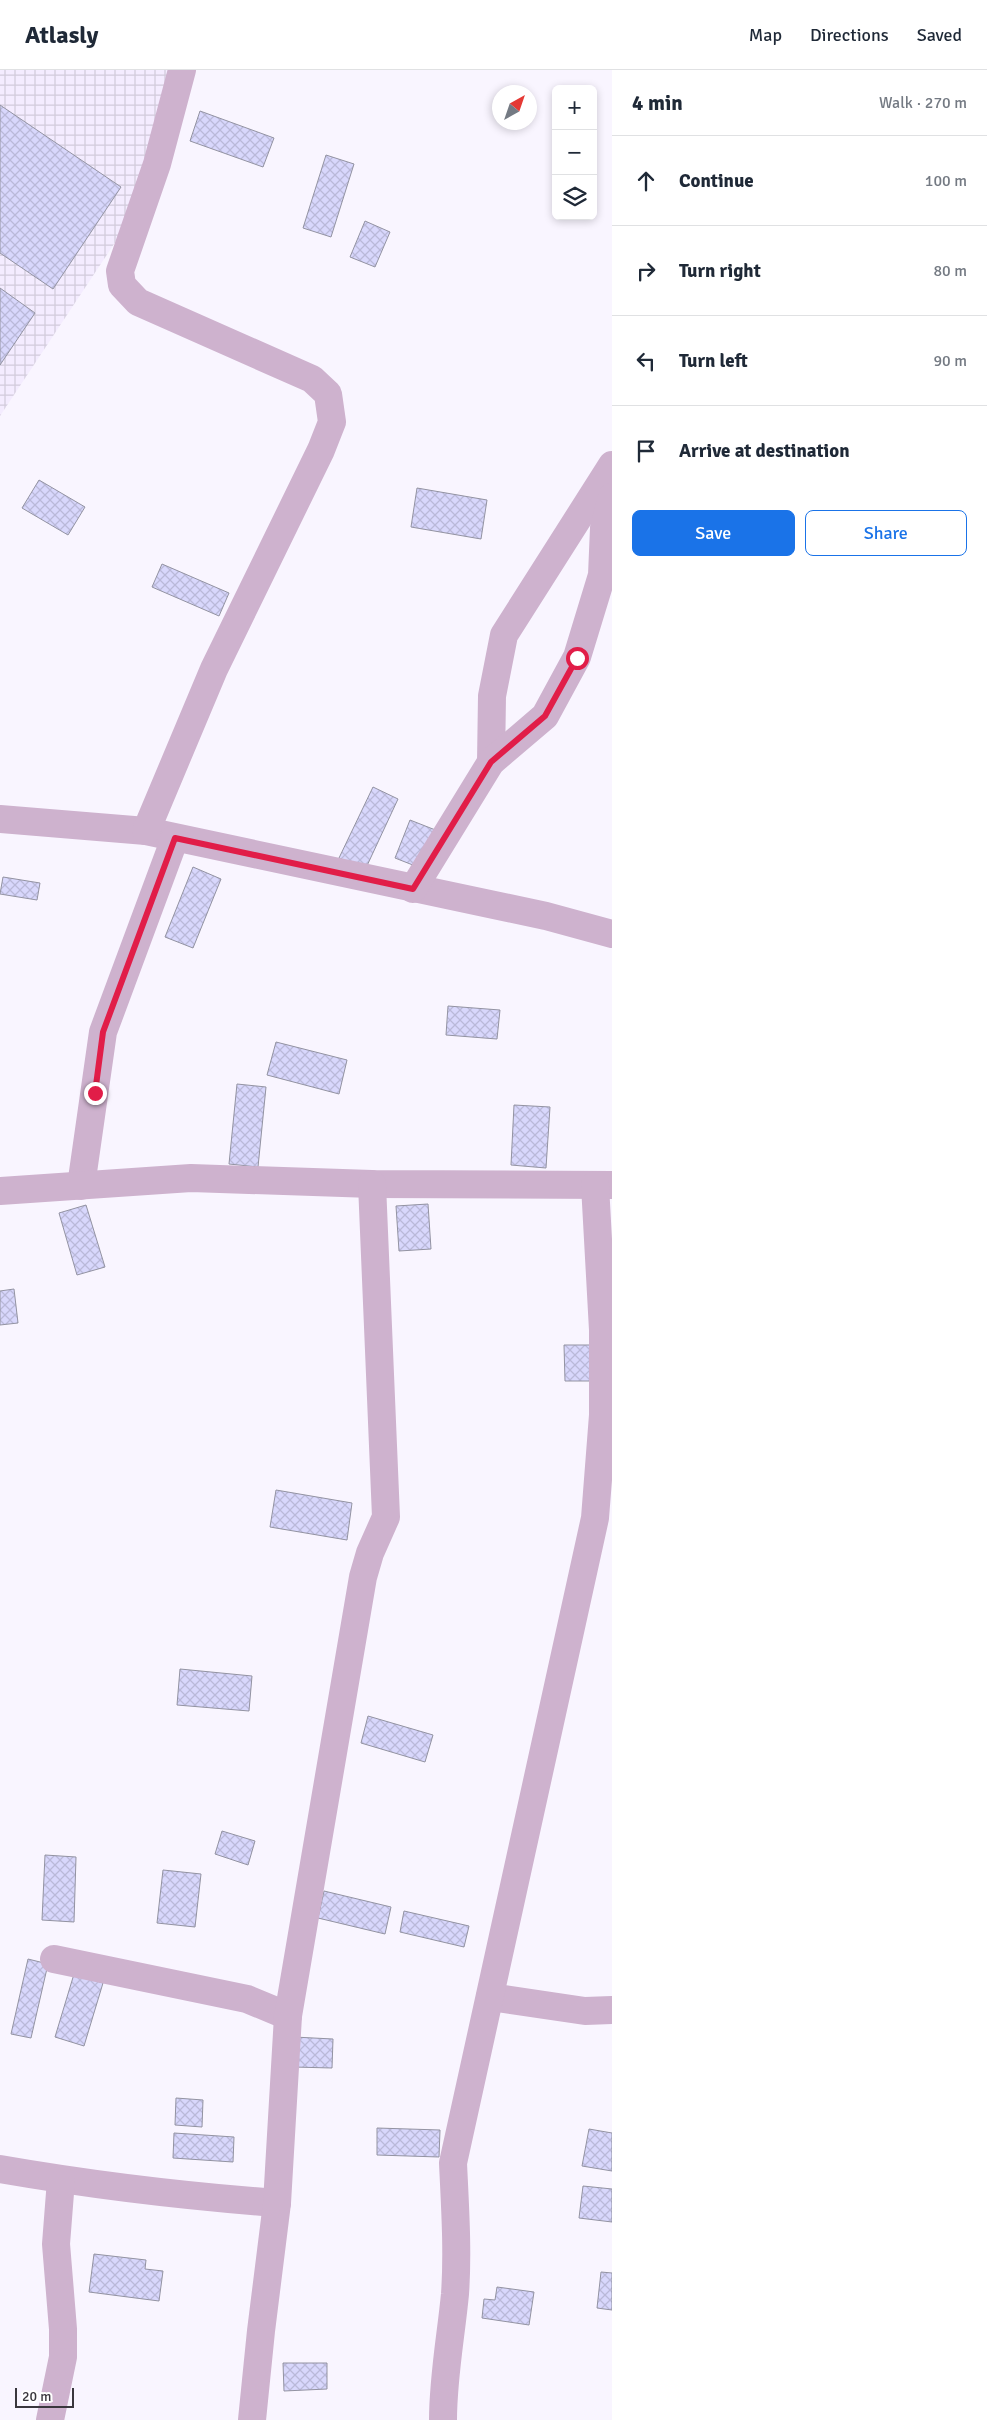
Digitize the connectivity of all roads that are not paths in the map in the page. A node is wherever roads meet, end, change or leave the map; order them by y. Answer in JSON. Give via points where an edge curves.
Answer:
{"nodes":[{"id":1,"x":182,"y":70,"type":"edge"},
{"id":2,"x":612,"y":465,"type":"edge"},
{"id":3,"x":612,"y":497,"type":"edge"},
{"id":4,"x":491,"y":762,"type":"junction"},
{"id":5,"x":0,"y":819,"type":"edge"},
{"id":6,"x":146,"y":831,"type":"junction"},
{"id":7,"x":175,"y":838,"type":"junction"},
{"id":8,"x":413,"y":889,"type":"junction"},
{"id":9,"x":612,"y":934,"type":"edge"},
{"id":10,"x":372,"y":1184,"type":"junction"},
{"id":11,"x":603,"y":1185,"type":"edge"},
{"id":12,"x":82,"y":1186,"type":"junction"},
{"id":13,"x":0,"y":1191,"type":"edge"},
{"id":14,"x":54,"y":1959,"type":"dead end"},
{"id":15,"x":490,"y":1997,"type":"junction"},
{"id":16,"x":612,"y":2010,"type":"edge"},
{"id":17,"x":288,"y":2016,"type":"junction"},
{"id":18,"x":0,"y":2169,"type":"edge"},
{"id":19,"x":62,"y":2180,"type":"junction"},
{"id":20,"x":277,"y":2204,"type":"junction"},
{"id":21,"x":50,"y":2420,"type":"edge"},
{"id":22,"x":252,"y":2420,"type":"edge"},
{"id":23,"x":443,"y":2420,"type":"edge"}],
"edges":[{"from":1,"to":6,"type":"street","via":[[156,164],[120,271],[122,285],[138,302],[312,379],[328,394],[332,422],[214,669]]},
{"from":2,"to":4,"type":"street","via":[[504,635],[492,696]]},
{"from":3,"to":4,"type":"street","via":[[604,528],[602,575],[577,658],[545,716]]},
{"from":4,"to":8,"type":"street"},
{"from":5,"to":6,"type":"street"},
{"from":6,"to":7,"type":"street"},
{"from":7,"to":8,"type":"street"},
{"from":7,"to":12,"type":"street","via":[[103,1032]]},
{"from":8,"to":9,"type":"street","via":[[546,916]]},
{"from":10,"to":11,"type":"street"},
{"from":10,"to":12,"type":"street","via":[[191,1178]]},
{"from":10,"to":17,"type":"street","via":[[386,1517],[363,1577]]},
{"from":11,"to":15,"type":"street","via":[[604,1415],[595,1518]]},
{"from":12,"to":13,"type":"street"},
{"from":14,"to":17,"type":"street","via":[[247,2000]]},
{"from":15,"to":16,"type":"street","via":[[585,2011]]},
{"from":15,"to":23,"type":"street","via":[[453,2163],[455,2293],[443,2387]]},
{"from":17,"to":20,"type":"street"},
{"from":18,"to":19,"type":"street"},
{"from":19,"to":20,"type":"street"},
{"from":19,"to":21,"type":"street","via":[[56,2244],[63,2356]]},
{"from":20,"to":22,"type":"street"}]}
